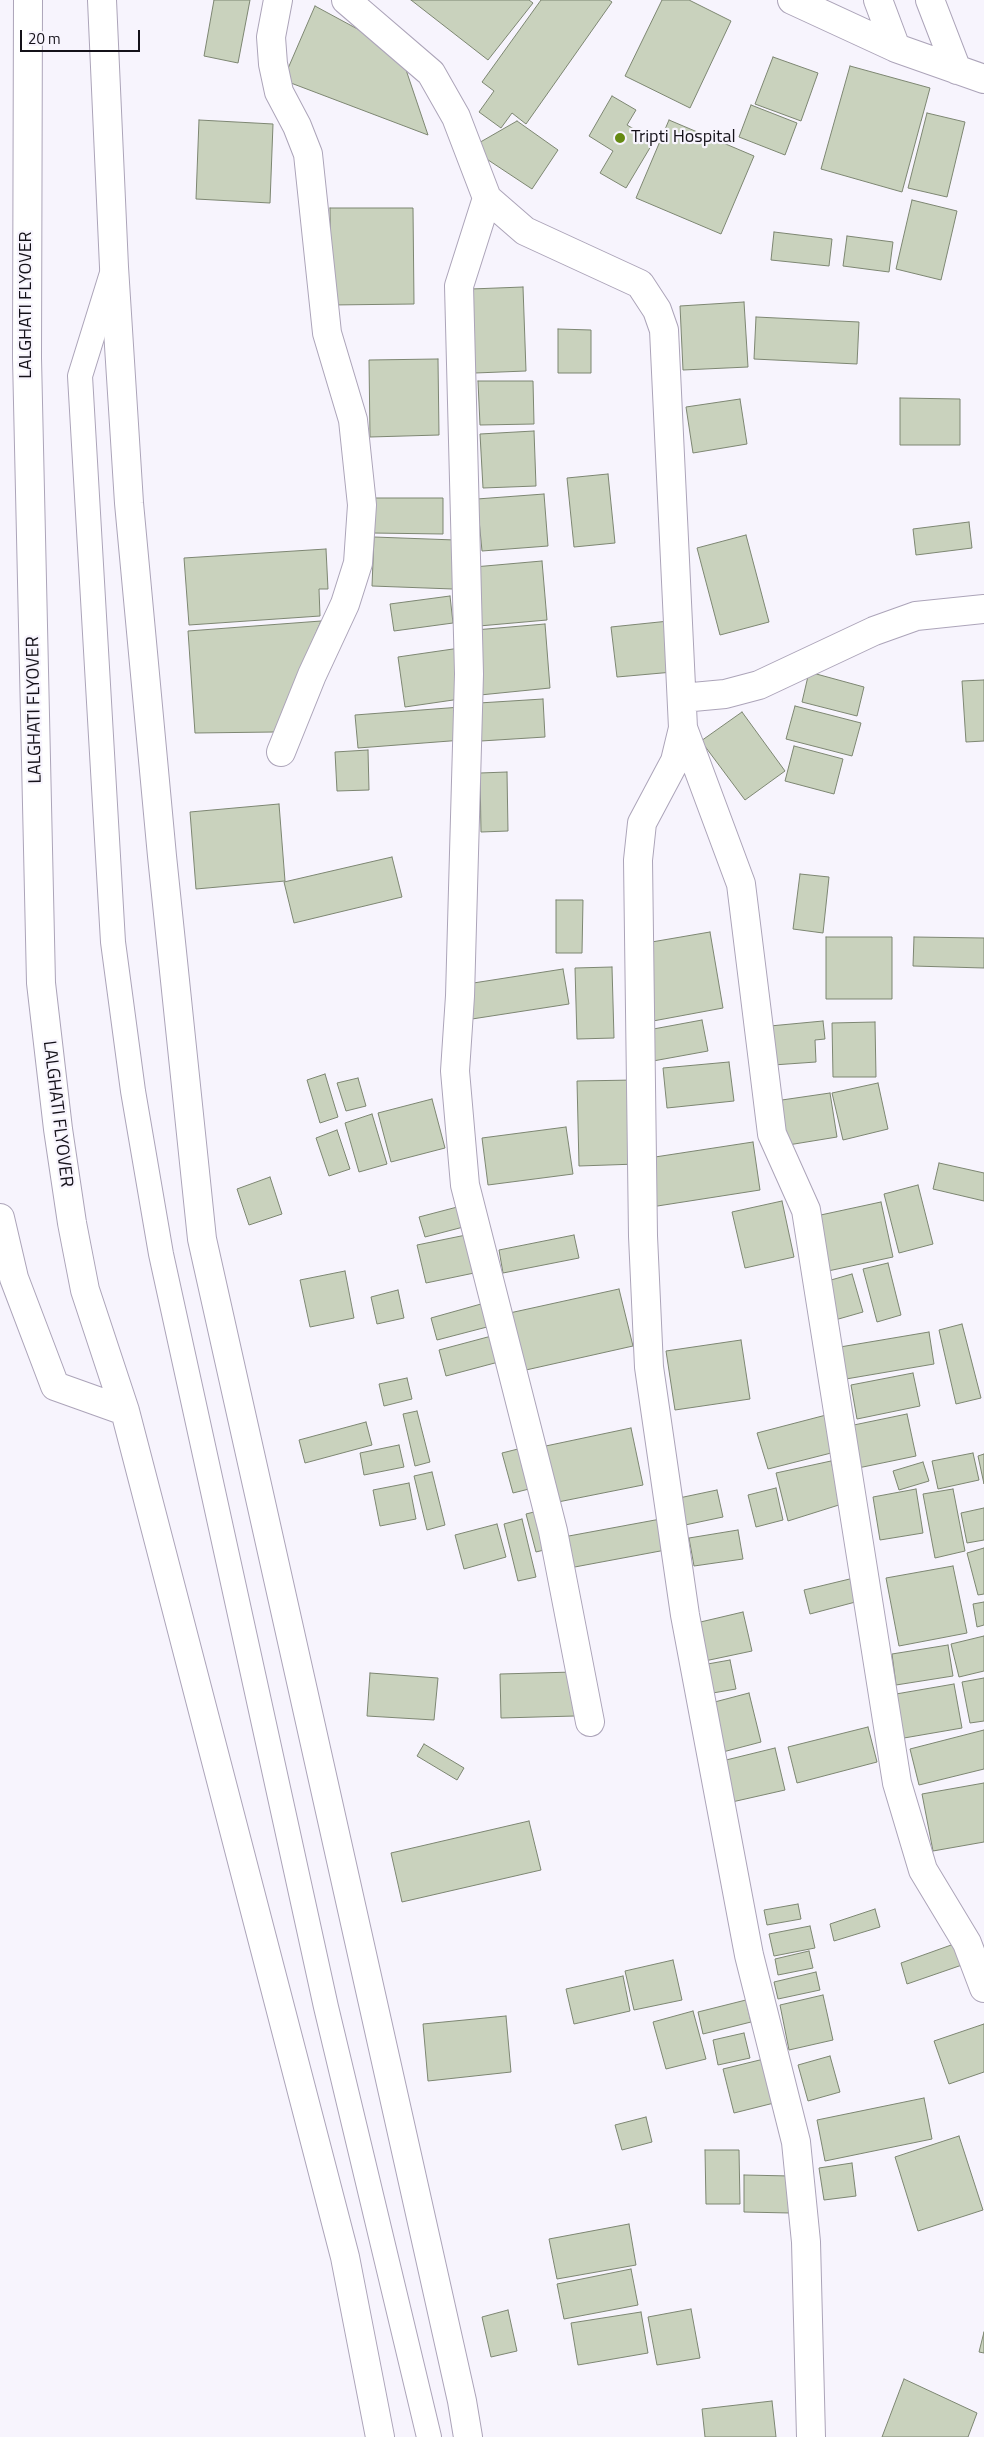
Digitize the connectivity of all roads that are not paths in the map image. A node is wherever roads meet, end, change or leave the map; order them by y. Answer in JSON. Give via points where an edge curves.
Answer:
{"nodes":[{"id":1,"x":28,"y":0,"type":"edge"},
{"id":2,"x":278,"y":0,"type":"edge"},
{"id":3,"x":346,"y":0,"type":"edge"},
{"id":4,"x":792,"y":0,"type":"edge"},
{"id":5,"x":878,"y":0,"type":"edge"},
{"id":6,"x":930,"y":0,"type":"edge"},
{"id":7,"x":103,"y":1,"type":"edge"},
{"id":8,"x":896,"y":48,"type":"junction"},
{"id":9,"x":957,"y":70,"type":"junction"},
{"id":10,"x":984,"y":79,"type":"edge"},
{"id":11,"x":487,"y":198,"type":"junction"},
{"id":12,"x":114,"y":267,"type":"junction"},
{"id":13,"x":984,"y":609,"type":"edge"},
{"id":14,"x":682,"y":698,"type":"junction"},
{"id":15,"x":683,"y":728,"type":"junction"},
{"id":16,"x":281,"y":752,"type":"dead end"},
{"id":17,"x":0,"y":1218,"type":"edge"},
{"id":18,"x":124,"y":1410,"type":"junction"},
{"id":19,"x":590,"y":1722,"type":"dead end"},
{"id":20,"x":976,"y":1942,"type":"edge"},
{"id":21,"x":984,"y":1988,"type":"edge"},
{"id":22,"x":380,"y":2437,"type":"edge"},
{"id":23,"x":429,"y":2437,"type":"edge"},
{"id":24,"x":468,"y":2437,"type":"edge"},
{"id":25,"x":811,"y":2437,"type":"edge"}],
"edges":[{"from":1,"to":18,"type":"street","name":"LALGHATI FLYOVER","via":[[26,358],[41,983],[58,1129],[85,1290]]},
{"from":2,"to":16,"type":"street","via":[[271,37],[272,64],[278,92],[308,154],[328,333],[353,420],[362,505],[358,563],[350,588]]},
{"from":3,"to":11,"type":"street","via":[[431,73],[456,117]]},
{"from":4,"to":8,"type":"street"},
{"from":5,"to":8,"type":"street"},
{"from":6,"to":9,"type":"street"},
{"from":7,"to":12,"type":"street"},
{"from":8,"to":9,"type":"street"},
{"from":9,"to":10,"type":"street"},
{"from":11,"to":14,"type":"street","via":[[525,231],[640,284],[657,310],[664,330]]},
{"from":11,"to":19,"type":"street","via":[[460,286],[469,674],[455,1071],[465,1185],[552,1531]]},
{"from":12,"to":23,"type":"lane","via":[[80,376],[114,942],[133,1091],[161,1254],[305,1910]]},
{"from":12,"to":24,"type":"street","via":[[130,513],[202,1239]]},
{"from":13,"to":14,"type":"street","via":[[916,616],[874,631],[760,685],[725,694]]},
{"from":14,"to":15,"type":"street"},
{"from":15,"to":20,"type":"street","via":[[741,884],[772,1134],[806,1210],[897,1782],[923,1870]]},
{"from":15,"to":25,"type":"street","via":[[675,761],[642,824],[638,860],[648,1367],[684,1615],[743,1926],[796,2142],[806,2242]]},
{"from":17,"to":18,"type":"street","via":[[14,1278],[55,1386]]},
{"from":18,"to":22,"type":"street","name":"LALGHATI FLYOVER","via":[[345,2257]]},
{"from":20,"to":21,"type":"street"}]}
